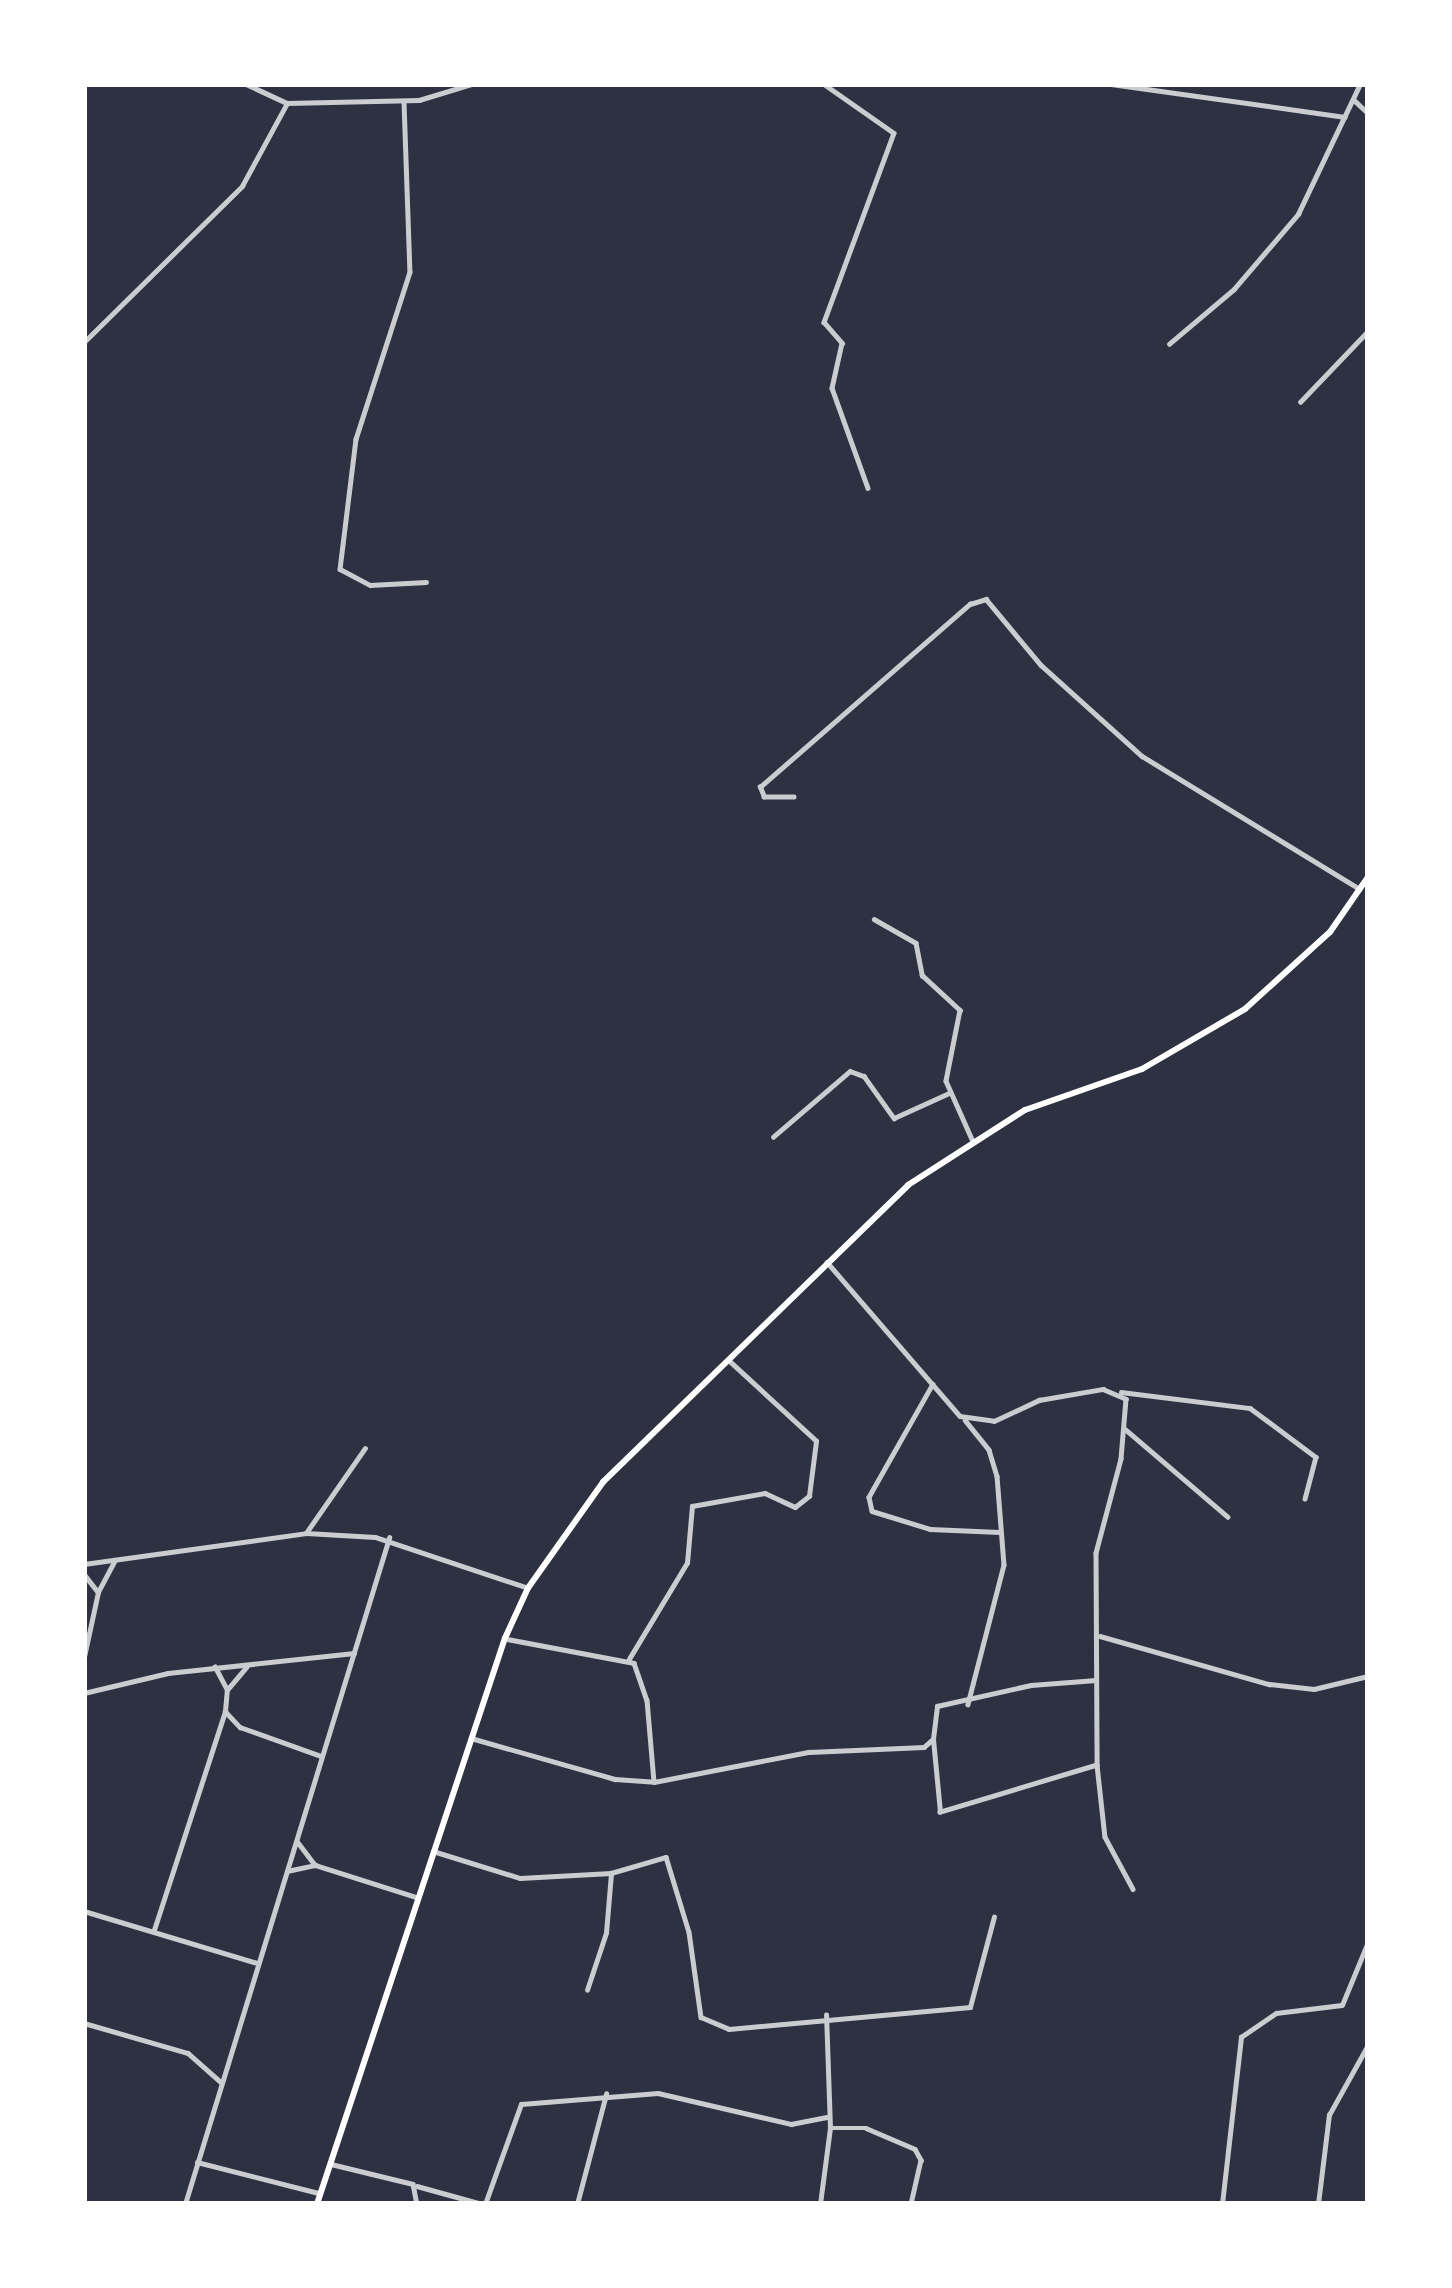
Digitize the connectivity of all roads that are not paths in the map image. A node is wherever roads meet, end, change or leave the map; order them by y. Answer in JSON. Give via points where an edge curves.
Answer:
{"nodes":[{"id":1,"x":246,"y":84,"type":"edge"},
{"id":2,"x":472,"y":84,"type":"edge"},
{"id":3,"x":824,"y":84,"type":"edge"},
{"id":4,"x":1111,"y":84,"type":"edge"},
{"id":5,"x":1360,"y":84,"type":"edge"},
{"id":6,"x":1354,"y":100,"type":"junction"},
{"id":7,"x":404,"y":101,"type":"junction"},
{"id":8,"x":286,"y":103,"type":"junction"},
{"id":9,"x":1368,"y":113,"type":"edge"},
{"id":10,"x":1345,"y":117,"type":"junction"},
{"id":11,"x":1368,"y":331,"type":"edge"},
{"id":12,"x":84,"y":342,"type":"edge"},
{"id":13,"x":1169,"y":344,"type":"dead end"},
{"id":14,"x":1300,"y":402,"type":"dead end"},
{"id":15,"x":868,"y":488,"type":"dead end"},
{"id":16,"x":426,"y":582,"type":"dead end"},
{"id":17,"x":794,"y":797,"type":"dead end"},
{"id":18,"x":1368,"y":877,"type":"edge"},
{"id":19,"x":1361,"y":890,"type":"junction"},
{"id":20,"x":874,"y":920,"type":"dead end"},
{"id":21,"x":949,"y":1093,"type":"junction"},
{"id":22,"x":773,"y":1137,"type":"dead end"},
{"id":23,"x":972,"y":1139,"type":"junction"},
{"id":24,"x":827,"y":1262,"type":"junction"},
{"id":25,"x":729,"y":1361,"type":"junction"},
{"id":26,"x":933,"y":1382,"type":"junction"},
{"id":27,"x":1121,"y":1392,"type":"junction"},
{"id":28,"x":960,"y":1416,"type":"junction"},
{"id":29,"x":1125,"y":1429,"type":"junction"},
{"id":30,"x":365,"y":1448,"type":"dead end"},
{"id":31,"x":1305,"y":1499,"type":"dead end"},
{"id":32,"x":1228,"y":1517,"type":"dead end"},
{"id":33,"x":999,"y":1532,"type":"junction"},
{"id":34,"x":307,"y":1534,"type":"junction"},
{"id":35,"x":389,"y":1538,"type":"junction"},
{"id":36,"x":115,"y":1560,"type":"junction"},
{"id":37,"x":84,"y":1564,"type":"edge"},
{"id":38,"x":84,"y":1574,"type":"edge"},
{"id":39,"x":528,"y":1588,"type":"junction"},
{"id":40,"x":98,"y":1592,"type":"junction"},
{"id":41,"x":1100,"y":1636,"type":"junction"},
{"id":42,"x":505,"y":1638,"type":"junction"},
{"id":43,"x":354,"y":1653,"type":"junction"},
{"id":44,"x":84,"y":1657,"type":"edge"},
{"id":45,"x":629,"y":1659,"type":"junction"},
{"id":46,"x":248,"y":1664,"type":"junction"},
{"id":47,"x":215,"y":1667,"type":"junction"},
{"id":48,"x":1368,"y":1676,"type":"edge"},
{"id":49,"x":1098,"y":1681,"type":"junction"},
{"id":50,"x":227,"y":1690,"type":"junction"},
{"id":51,"x":84,"y":1694,"type":"edge"},
{"id":52,"x":968,"y":1704,"type":"junction"},
{"id":53,"x":225,"y":1711,"type":"junction"},
{"id":54,"x":471,"y":1738,"type":"junction"},
{"id":55,"x":933,"y":1739,"type":"junction"},
{"id":56,"x":323,"y":1757,"type":"junction"},
{"id":57,"x":1096,"y":1765,"type":"junction"},
{"id":58,"x":654,"y":1782,"type":"junction"},
{"id":59,"x":297,"y":1841,"type":"junction"},
{"id":60,"x":432,"y":1850,"type":"junction"},
{"id":61,"x":315,"y":1865,"type":"junction"},
{"id":62,"x":287,"y":1870,"type":"junction"},
{"id":63,"x":611,"y":1873,"type":"junction"},
{"id":64,"x":1133,"y":1888,"type":"dead end"},
{"id":65,"x":416,"y":1898,"type":"junction"},
{"id":66,"x":84,"y":1911,"type":"edge"},
{"id":67,"x":994,"y":1917,"type":"dead end"},
{"id":68,"x":154,"y":1930,"type":"junction"},
{"id":69,"x":1368,"y":1942,"type":"edge"},
{"id":70,"x":257,"y":1963,"type":"junction"},
{"id":71,"x":587,"y":1990,"type":"dead end"},
{"id":72,"x":826,"y":2015,"type":"junction"},
{"id":73,"x":84,"y":2023,"type":"edge"},
{"id":74,"x":1368,"y":2045,"type":"edge"},
{"id":75,"x":222,"y":2083,"type":"junction"},
{"id":76,"x":606,"y":2093,"type":"junction"},
{"id":77,"x":826,"y":2117,"type":"junction"},
{"id":78,"x":830,"y":2128,"type":"junction"},
{"id":79,"x":197,"y":2162,"type":"junction"},
{"id":80,"x":331,"y":2164,"type":"junction"},
{"id":81,"x":417,"y":2186,"type":"junction"},
{"id":82,"x":321,"y":2193,"type":"junction"},
{"id":83,"x":185,"y":2204,"type":"edge"},
{"id":84,"x":317,"y":2204,"type":"edge"},
{"id":85,"x":417,"y":2204,"type":"edge"},
{"id":86,"x":484,"y":2204,"type":"edge"},
{"id":87,"x":577,"y":2204,"type":"edge"},
{"id":88,"x":820,"y":2204,"type":"edge"},
{"id":89,"x":911,"y":2204,"type":"edge"},
{"id":90,"x":1222,"y":2204,"type":"edge"},
{"id":91,"x":1318,"y":2204,"type":"edge"}],
"edges":[{"from":1,"to":8,"type":"street"},
{"from":2,"to":7,"type":"street"},
{"from":3,"to":15,"type":"street","via":[[894,133],[824,322],[843,346],[832,392]]},
{"from":4,"to":10,"type":"street"},
{"from":5,"to":6,"type":"street"},
{"from":6,"to":9,"type":"street"},
{"from":6,"to":10,"type":"street"},
{"from":7,"to":8,"type":"street"},
{"from":7,"to":16,"type":"street","via":[[410,272],[356,439],[340,569],[370,585]]},
{"from":8,"to":12,"type":"street","via":[[242,186]]},
{"from":10,"to":13,"type":"street","via":[[1311,194],[1270,251]]},
{"from":11,"to":14,"type":"street"},
{"from":17,"to":19,"type":"street","via":[[764,797],[760,788],[970,604],[986,599],[1041,665],[1142,756]]},
{"from":18,"to":19,"type":"main road"},
{"from":19,"to":23,"type":"main road","via":[[1285,979],[1199,1039]]},
{"from":20,"to":21,"type":"street","via":[[916,943],[922,975],[960,1010],[946,1064]]},
{"from":21,"to":22,"type":"street","via":[[894,1118],[864,1076],[850,1071]]},
{"from":21,"to":23,"type":"street"},
{"from":23,"to":24,"type":"main road","via":[[908,1185]]},
{"from":24,"to":25,"type":"main road"},
{"from":24,"to":26,"type":"street"},
{"from":25,"to":39,"type":"main road","via":[[603,1482]]},
{"from":25,"to":45,"type":"street","via":[[816,1441],[809,1496],[795,1507],[765,1493],[692,1506],[687,1563]]},
{"from":26,"to":28,"type":"street"},
{"from":26,"to":33,"type":"street","via":[[869,1497],[872,1510],[961,1534]]},
{"from":27,"to":28,"type":"street","via":[[1050,1396],[994,1421]]},
{"from":27,"to":29,"type":"street"},
{"from":27,"to":31,"type":"street","via":[[1250,1408],[1316,1457]]},
{"from":28,"to":33,"type":"street","via":[[989,1450]]},
{"from":29,"to":32,"type":"street"},
{"from":29,"to":41,"type":"street","via":[[1096,1553]]},
{"from":30,"to":34,"type":"street"},
{"from":33,"to":52,"type":"street","via":[[1004,1590]]},
{"from":34,"to":35,"type":"street"},
{"from":34,"to":36,"type":"street"},
{"from":35,"to":39,"type":"street"},
{"from":35,"to":43,"type":"street"},
{"from":36,"to":37,"type":"street"},
{"from":36,"to":40,"type":"street"},
{"from":38,"to":40,"type":"street"},
{"from":39,"to":42,"type":"main road"},
{"from":40,"to":44,"type":"street"},
{"from":41,"to":48,"type":"street","via":[[1269,1684],[1314,1689]]},
{"from":41,"to":49,"type":"street"},
{"from":42,"to":45,"type":"street"},
{"from":42,"to":54,"type":"main road"},
{"from":43,"to":46,"type":"street"},
{"from":43,"to":56,"type":"street"},
{"from":45,"to":58,"type":"street","via":[[647,1700]]},
{"from":46,"to":47,"type":"street"},
{"from":46,"to":50,"type":"street"},
{"from":47,"to":50,"type":"street"},
{"from":47,"to":51,"type":"street"},
{"from":49,"to":52,"type":"street","via":[[1031,1684]]},
{"from":49,"to":57,"type":"street"},
{"from":50,"to":53,"type":"street"},
{"from":52,"to":55,"type":"street","via":[[937,1706]]},
{"from":53,"to":56,"type":"street","via":[[240,1726]]},
{"from":53,"to":68,"type":"street"},
{"from":54,"to":58,"type":"street","via":[[615,1779]]},
{"from":54,"to":60,"type":"main road"},
{"from":55,"to":57,"type":"street","via":[[940,1812]]},
{"from":55,"to":58,"type":"street","via":[[924,1748],[809,1752]]},
{"from":56,"to":59,"type":"street"},
{"from":57,"to":64,"type":"street","via":[[1105,1838]]},
{"from":59,"to":61,"type":"street"},
{"from":59,"to":62,"type":"street"},
{"from":60,"to":63,"type":"street","via":[[512,1877]]},
{"from":60,"to":65,"type":"main road"},
{"from":61,"to":62,"type":"street"},
{"from":61,"to":65,"type":"street"},
{"from":62,"to":70,"type":"street"},
{"from":63,"to":71,"type":"street","via":[[606,1933]]},
{"from":63,"to":72,"type":"street","via":[[658,1857],[669,1861],[705,2023],[747,2029]]},
{"from":65,"to":80,"type":"main road"},
{"from":66,"to":68,"type":"street"},
{"from":67,"to":72,"type":"street","via":[[970,2008]]},
{"from":68,"to":70,"type":"street"},
{"from":69,"to":90,"type":"street","via":[[1342,2006],[1276,2013],[1241,2037]]},
{"from":70,"to":75,"type":"street"},
{"from":72,"to":77,"type":"street"},
{"from":73,"to":75,"type":"street","via":[[188,2053]]},
{"from":74,"to":91,"type":"street","via":[[1329,2115]]},
{"from":75,"to":79,"type":"street"},
{"from":76,"to":77,"type":"street","via":[[680,2096],[791,2124]]},
{"from":76,"to":86,"type":"street","via":[[517,2107]]},
{"from":76,"to":87,"type":"street"},
{"from":77,"to":78,"type":"street"},
{"from":78,"to":88,"type":"street"},
{"from":78,"to":89,"type":"street","via":[[876,2131],[919,2153]]},
{"from":79,"to":82,"type":"street"},
{"from":79,"to":83,"type":"street"},
{"from":80,"to":81,"type":"street"},
{"from":80,"to":82,"type":"main road"},
{"from":81,"to":85,"type":"street"},
{"from":81,"to":86,"type":"street"},
{"from":82,"to":84,"type":"main road"}]}
